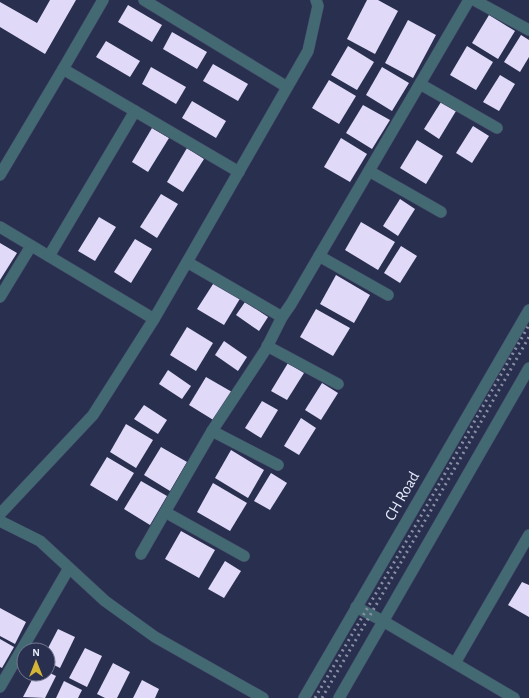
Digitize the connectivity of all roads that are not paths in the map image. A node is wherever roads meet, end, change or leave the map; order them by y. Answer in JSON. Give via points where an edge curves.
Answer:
{"nodes":[{"id":1,"x":103,"y":0,"type":"edge"},
{"id":2,"x":144,"y":0,"type":"edge"},
{"id":3,"x":316,"y":0,"type":"edge"},
{"id":4,"x":469,"y":0,"type":"edge"},
{"id":5,"x":474,"y":0,"type":"edge"},
{"id":6,"x":529,"y":30,"type":"edge"},
{"id":7,"x":63,"y":69,"type":"junction"},
{"id":8,"x":420,"y":84,"type":"junction"},
{"id":9,"x":287,"y":86,"type":"junction"},
{"id":10,"x":135,"y":111,"type":"junction"},
{"id":11,"x":497,"y":128,"type":"dead end"},
{"id":12,"x":369,"y":171,"type":"junction"},
{"id":13,"x":239,"y":172,"type":"junction"},
{"id":14,"x":0,"y":175,"type":"edge"},
{"id":15,"x":440,"y":212,"type":"dead end"},
{"id":16,"x":0,"y":228,"type":"edge"},
{"id":17,"x":31,"y":246,"type":"junction"},
{"id":18,"x":49,"y":256,"type":"junction"},
{"id":19,"x":319,"y":256,"type":"junction"},
{"id":20,"x":187,"y":262,"type":"junction"},
{"id":21,"x":388,"y":295,"type":"dead end"},
{"id":22,"x":0,"y":296,"type":"edge"},
{"id":23,"x":529,"y":310,"type":"edge"},
{"id":24,"x":282,"y":317,"type":"junction"},
{"id":25,"x":154,"y":319,"type":"junction"},
{"id":26,"x":267,"y":346,"type":"junction"},
{"id":27,"x":529,"y":368,"type":"edge"},
{"id":28,"x":338,"y":384,"type":"dead end"},
{"id":29,"x":212,"y":431,"type":"junction"},
{"id":30,"x":278,"y":465,"type":"dead end"},
{"id":31,"x":165,"y":512,"type":"junction"},
{"id":32,"x":0,"y":514,"type":"edge"},
{"id":33,"x":0,"y":521,"type":"edge"},
{"id":34,"x":529,"y":535,"type":"edge"},
{"id":35,"x":141,"y":554,"type":"dead end"},
{"id":36,"x":244,"y":556,"type":"dead end"},
{"id":37,"x":69,"y":568,"type":"junction"},
{"id":38,"x":356,"y":607,"type":"junction"},
{"id":39,"x":383,"y":621,"type":"junction"},
{"id":40,"x":455,"y":663,"type":"junction"},
{"id":41,"x":0,"y":687,"type":"edge"},
{"id":42,"x":263,"y":698,"type":"edge"},
{"id":43,"x":304,"y":698,"type":"edge"},
{"id":44,"x":338,"y":698,"type":"edge"},
{"id":45,"x":514,"y":698,"type":"edge"}],
"edges":[{"from":1,"to":7,"type":"street"},
{"from":2,"to":9,"type":"street"},
{"from":3,"to":9,"type":"street","via":[[318,6],[308,50]]},
{"from":4,"to":8,"type":"street"},
{"from":5,"to":6,"type":"street"},
{"from":7,"to":10,"type":"street"},
{"from":7,"to":14,"type":"street"},
{"from":8,"to":11,"type":"street"},
{"from":8,"to":12,"type":"street"},
{"from":9,"to":13,"type":"street"},
{"from":10,"to":13,"type":"street"},
{"from":10,"to":18,"type":"street"},
{"from":12,"to":15,"type":"street"},
{"from":12,"to":19,"type":"street"},
{"from":13,"to":20,"type":"street"},
{"from":16,"to":17,"type":"street"},
{"from":17,"to":18,"type":"street"},
{"from":17,"to":22,"type":"street"},
{"from":18,"to":25,"type":"street"},
{"from":19,"to":21,"type":"street"},
{"from":19,"to":24,"type":"street"},
{"from":20,"to":24,"type":"street"},
{"from":20,"to":25,"type":"street"},
{"from":23,"to":38,"type":"street","name":"CH Road"},
{"from":24,"to":26,"type":"street"},
{"from":25,"to":32,"type":"street","via":[[93,415]]},
{"from":26,"to":28,"type":"street"},
{"from":26,"to":29,"type":"street"},
{"from":27,"to":39,"type":"street"},
{"from":29,"to":30,"type":"street"},
{"from":29,"to":31,"type":"street"},
{"from":31,"to":35,"type":"street"},
{"from":31,"to":36,"type":"street"},
{"from":33,"to":37,"type":"street","via":[[40,541]]},
{"from":34,"to":40,"type":"street"},
{"from":37,"to":41,"type":"street"},
{"from":37,"to":42,"type":"street","via":[[105,601],[155,637]]},
{"from":38,"to":39,"type":"street"},
{"from":38,"to":43,"type":"street","name":"CH Road"},
{"from":39,"to":40,"type":"street"},
{"from":39,"to":44,"type":"street"},
{"from":40,"to":45,"type":"street"}]}
